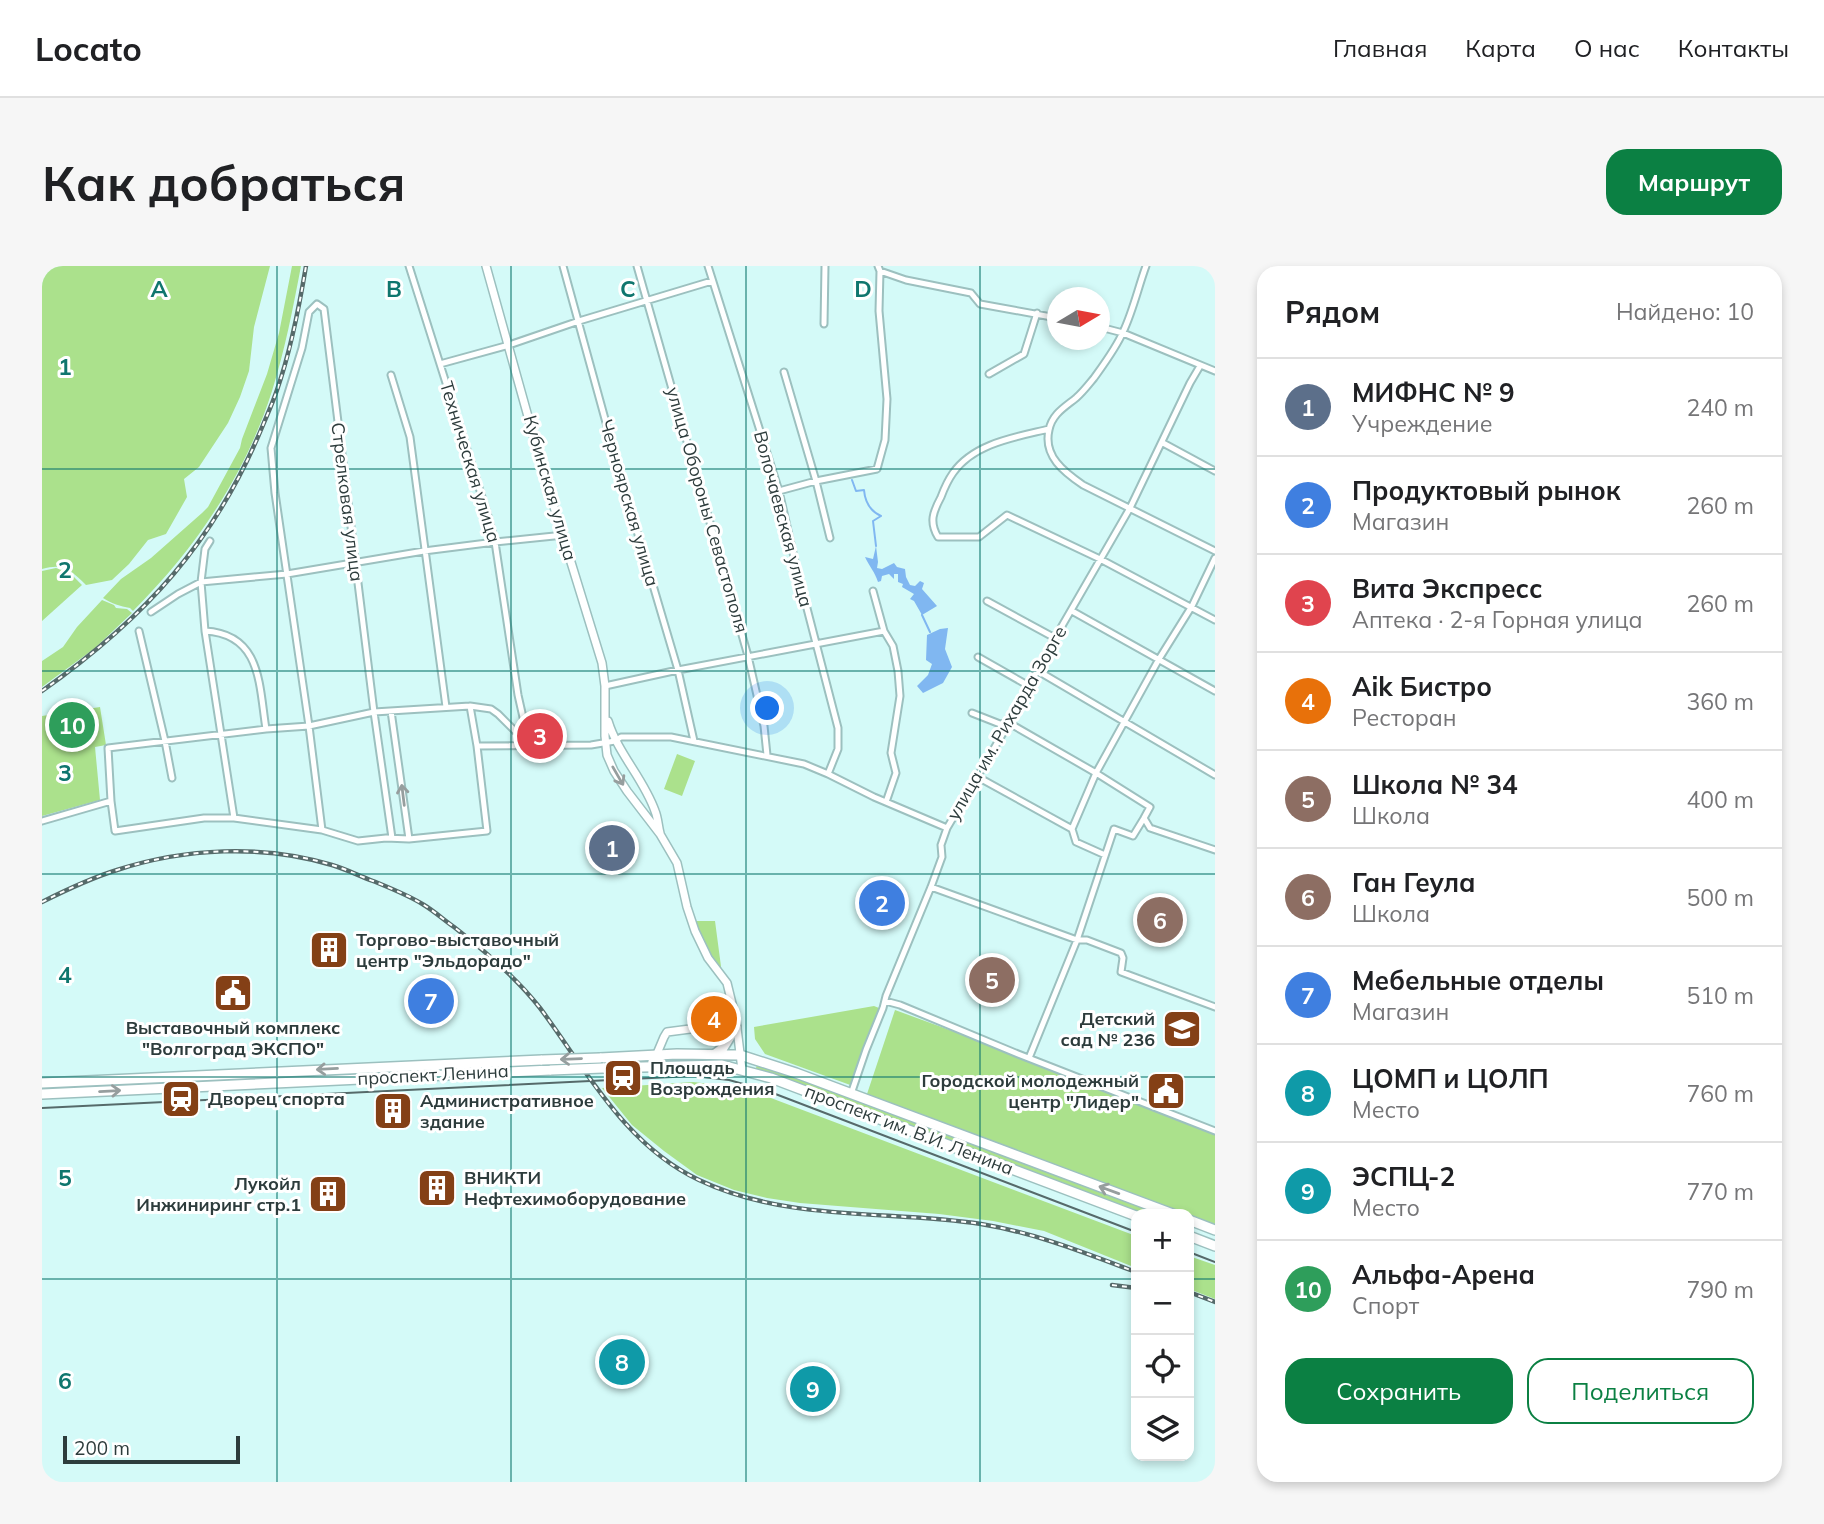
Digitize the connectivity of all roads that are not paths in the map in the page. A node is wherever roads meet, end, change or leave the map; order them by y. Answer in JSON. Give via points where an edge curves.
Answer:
{"nodes":[{"id":1,"x":409,"y":266,"type":"edge"},
{"id":2,"x":486,"y":266,"type":"edge"},
{"id":3,"x":563,"y":266,"type":"edge"},
{"id":4,"x":637,"y":266,"type":"edge"},
{"id":5,"x":708,"y":266,"type":"edge"},
{"id":6,"x":825,"y":266,"type":"edge"},
{"id":7,"x":1146,"y":266,"type":"edge"},
{"id":8,"x":879,"y":269,"type":"edge"},
{"id":9,"x":712,"y":281,"type":"junction"},
{"id":10,"x":647,"y":300,"type":"junction"},
{"id":11,"x":1037,"y":313,"type":"junction"},
{"id":12,"x":1047,"y":315,"type":"edge"},
{"id":13,"x":579,"y":321,"type":"junction"},
{"id":14,"x":824,"y":324,"type":"dead end"},
{"id":15,"x":1110,"y":330,"type":"edge"},
{"id":16,"x":1123,"y":333,"type":"junction"},
{"id":17,"x":509,"y":345,"type":"junction"},
{"id":18,"x":440,"y":363,"type":"junction"},
{"id":19,"x":1200,"y":366,"type":"junction"},
{"id":20,"x":1215,"y":371,"type":"edge"},
{"id":21,"x":784,"y":372,"type":"dead end"},
{"id":22,"x":989,"y":374,"type":"dead end"},
{"id":23,"x":391,"y":375,"type":"dead end"},
{"id":24,"x":1049,"y":429,"type":"junction"},
{"id":25,"x":1163,"y":443,"type":"junction"},
{"id":26,"x":1215,"y":471,"type":"edge"},
{"id":27,"x":816,"y":481,"type":"junction"},
{"id":28,"x":779,"y":491,"type":"junction"},
{"id":29,"x":1130,"y":509,"type":"junction"},
{"id":30,"x":564,"y":535,"type":"junction"},
{"id":31,"x":830,"y":538,"type":"dead end"},
{"id":32,"x":210,"y":541,"type":"dead end"},
{"id":33,"x":495,"y":542,"type":"junction"},
{"id":34,"x":424,"y":551,"type":"junction"},
{"id":35,"x":1215,"y":551,"type":"edge"},
{"id":36,"x":1215,"y":558,"type":"edge"},
{"id":37,"x":1100,"y":559,"type":"junction"},
{"id":38,"x":355,"y":564,"type":"junction"},
{"id":39,"x":287,"y":574,"type":"junction"},
{"id":40,"x":201,"y":582,"type":"junction"},
{"id":41,"x":873,"y":591,"type":"dead end"},
{"id":42,"x":987,"y":601,"type":"dead end"},
{"id":43,"x":1192,"y":606,"type":"junction"},
{"id":44,"x":1072,"y":611,"type":"junction"},
{"id":45,"x":151,"y":612,"type":"dead end"},
{"id":46,"x":1215,"y":620,"type":"edge"},
{"id":47,"x":139,"y":631,"type":"dead end"},
{"id":48,"x":205,"y":631,"type":"junction"},
{"id":49,"x":884,"y":631,"type":"junction"},
{"id":50,"x":1055,"y":638,"type":"junction"},
{"id":51,"x":816,"y":644,"type":"junction"},
{"id":52,"x":748,"y":656,"type":"junction"},
{"id":53,"x":978,"y":657,"type":"dead end"},
{"id":54,"x":1159,"y":659,"type":"junction"},
{"id":55,"x":678,"y":670,"type":"junction"},
{"id":56,"x":1038,"y":671,"type":"junction"},
{"id":57,"x":606,"y":686,"type":"junction"},
{"id":58,"x":1029,"y":686,"type":"junction"},
{"id":59,"x":1215,"y":691,"type":"edge"},
{"id":60,"x":470,"y":706,"type":"junction"},
{"id":61,"x":446,"y":707,"type":"junction"},
{"id":62,"x":605,"y":710,"type":"junction"},
{"id":63,"x":391,"y":711,"type":"junction"},
{"id":64,"x":374,"y":712,"type":"junction"},
{"id":65,"x":972,"y":713,"type":"dead end"},
{"id":66,"x":1124,"y":721,"type":"junction"},
{"id":67,"x":1009,"y":723,"type":"junction"},
{"id":68,"x":309,"y":726,"type":"junction"},
{"id":69,"x":266,"y":729,"type":"junction"},
{"id":70,"x":221,"y":735,"type":"junction"},
{"id":71,"x":165,"y":741,"type":"junction"},
{"id":72,"x":615,"y":741,"type":"junction"},
{"id":73,"x":694,"y":741,"type":"junction"},
{"id":74,"x":606,"y":743,"type":"junction"},
{"id":75,"x":529,"y":745,"type":"junction"},
{"id":76,"x":477,"y":746,"type":"junction"},
{"id":77,"x":767,"y":755,"type":"junction"},
{"id":78,"x":1096,"y":773,"type":"junction"},
{"id":79,"x":828,"y":774,"type":"junction"},
{"id":80,"x":1215,"y":775,"type":"edge"},
{"id":81,"x":976,"y":776,"type":"junction"},
{"id":82,"x":172,"y":778,"type":"dead end"},
{"id":83,"x":111,"y":801,"type":"junction"},
{"id":84,"x":886,"y":802,"type":"junction"},
{"id":85,"x":234,"y":818,"type":"junction"},
{"id":86,"x":1144,"y":818,"type":"junction"},
{"id":87,"x":42,"y":821,"type":"edge"},
{"id":88,"x":947,"y":828,"type":"junction"},
{"id":89,"x":1072,"y":829,"type":"junction"},
{"id":90,"x":322,"y":830,"type":"junction"},
{"id":91,"x":660,"y":834,"type":"junction"},
{"id":92,"x":392,"y":838,"type":"junction"},
{"id":93,"x":409,"y":839,"type":"junction"},
{"id":94,"x":1215,"y":840,"type":"edge"},
{"id":95,"x":1213,"y":849,"type":"edge"},
{"id":96,"x":1105,"y":855,"type":"junction"},
{"id":97,"x":931,"y":887,"type":"junction"},
{"id":98,"x":1077,"y":940,"type":"junction"},
{"id":99,"x":885,"y":1002,"type":"junction"},
{"id":100,"x":1215,"y":1007,"type":"edge"},
{"id":101,"x":736,"y":1025,"type":"junction"},
{"id":102,"x":715,"y":1054,"type":"junction"},
{"id":103,"x":740,"y":1055,"type":"junction"},
{"id":104,"x":656,"y":1056,"type":"junction"},
{"id":105,"x":1029,"y":1058,"type":"junction"},
{"id":106,"x":542,"y":1060,"type":"joint"},
{"id":107,"x":551,"y":1070,"type":"joint"},
{"id":108,"x":742,"y":1070,"type":"junction"},
{"id":109,"x":147,"y":1078,"type":"junction"},
{"id":110,"x":42,"y":1083,"type":"edge"},
{"id":111,"x":148,"y":1090,"type":"junction"},
{"id":112,"x":42,"y":1094,"type":"edge"},
{"id":113,"x":851,"y":1094,"type":"junction"},
{"id":114,"x":1215,"y":1131,"type":"edge"},
{"id":115,"x":1160,"y":1209,"type":"edge"},
{"id":116,"x":1131,"y":1214,"type":"edge"},
{"id":117,"x":1194,"y":1222,"type":"edge"},
{"id":118,"x":1215,"y":1230,"type":"edge"},
{"id":119,"x":1194,"y":1238,"type":"edge"},
{"id":120,"x":1215,"y":1246,"type":"edge"}],
"edges":[{"from":1,"to":18,"type":"street","name":"Техническая улица"},
{"from":2,"to":17,"type":"street","name":"Кубинская улица"},
{"from":3,"to":13,"type":"street","name":"Черноярская улица"},
{"from":4,"to":10,"type":"street","name":"улица Обороны Севастополя"},
{"from":5,"to":9,"type":"street","name":"Волочаевская улица"},
{"from":6,"to":14,"type":"street"},
{"from":7,"to":16,"type":"street"},
{"from":8,"to":11,"type":"street","via":[[906,280],[971,293],[981,304]]},
{"from":8,"to":27,"type":"street","via":[[887,399],[877,469]]},
{"from":9,"to":10,"type":"street"},
{"from":9,"to":28,"type":"street","name":"Волочаевская улица"},
{"from":10,"to":13,"type":"street"},
{"from":10,"to":52,"type":"street","name":"улица Обороны Севастополя"},
{"from":11,"to":12,"type":"street"},
{"from":11,"to":22,"type":"street","via":[[1024,354]]},
{"from":13,"to":17,"type":"street"},
{"from":13,"to":55,"type":"street","name":"Черноярская улица"},
{"from":15,"to":16,"type":"street"},
{"from":16,"to":19,"type":"street"},
{"from":16,"to":24,"type":"street","via":[[1093,379],[1057,414]]},
{"from":17,"to":18,"type":"street"},
{"from":17,"to":30,"type":"street","name":"Кубинская улица"},
{"from":18,"to":33,"type":"street","name":"Техническая улица"},
{"from":19,"to":20,"type":"street"},
{"from":19,"to":25,"type":"street","name":"улица им. Рихарда Зорге"},
{"from":21,"to":27,"type":"street"},
{"from":23,"to":34,"type":"street","via":[[410,437]]},
{"from":24,"to":29,"type":"street","via":[[1049,447],[1066,474]]},
{"from":24,"to":37,"type":"street","via":[[973,453],[953,472],[934,511],[933,528],[938,537],[979,537],[1007,515]]},
{"from":25,"to":26,"type":"street"},
{"from":25,"to":29,"type":"street","name":"улица им. Рихарда Зорге"},
{"from":27,"to":28,"type":"street"},
{"from":27,"to":31,"type":"street"},
{"from":28,"to":51,"type":"street","name":"Волочаевская улица"},
{"from":29,"to":35,"type":"street"},
{"from":29,"to":37,"type":"street","name":"улица им. Рихарда Зорге"},
{"from":30,"to":33,"type":"street"},
{"from":30,"to":57,"type":"street","name":"Кубинская улица"},
{"from":32,"to":40,"type":"street"},
{"from":33,"to":34,"type":"street"},
{"from":33,"to":75,"type":"street","name":"Техническая улица"},
{"from":34,"to":38,"type":"street"},
{"from":34,"to":61,"type":"street"},
{"from":36,"to":43,"type":"street"},
{"from":37,"to":43,"type":"street"},
{"from":37,"to":44,"type":"street","name":"улица им. Рихарда Зорге"},
{"from":38,"to":39,"type":"street"},
{"from":38,"to":39,"type":"street","name":"Стрелковая улица","via":[[324,309],[317,304],[309,312],[271,448]]},
{"from":38,"to":64,"type":"street","name":"Стрелковая улица"},
{"from":39,"to":40,"type":"street"},
{"from":39,"to":68,"type":"street"},
{"from":40,"to":45,"type":"street"},
{"from":40,"to":48,"type":"street"},
{"from":41,"to":49,"type":"street"},
{"from":42,"to":50,"type":"street"},
{"from":43,"to":46,"type":"street"},
{"from":43,"to":54,"type":"street"},
{"from":44,"to":50,"type":"street","name":"улица им. Рихарда Зорге"},
{"from":44,"to":54,"type":"street"},
{"from":47,"to":71,"type":"street"},
{"from":48,"to":69,"type":"street","via":[[244,646],[256,665]]},
{"from":48,"to":70,"type":"street"},
{"from":49,"to":51,"type":"street"},
{"from":49,"to":84,"type":"street","via":[[893,646],[900,696],[891,753],[896,773]]},
{"from":50,"to":56,"type":"street","name":"улица им. Рихарда Зорге"},
{"from":51,"to":52,"type":"street"},
{"from":51,"to":79,"type":"street","name":"Волочаевская улица","via":[[838,728],[838,749]]},
{"from":52,"to":55,"type":"street"},
{"from":52,"to":77,"type":"street","name":"улица Обороны Севастополя"},
{"from":53,"to":58,"type":"street"},
{"from":54,"to":59,"type":"street"},
{"from":54,"to":66,"type":"street"},
{"from":55,"to":57,"type":"street"},
{"from":55,"to":73,"type":"street","name":"Черноярская улица"},
{"from":56,"to":58,"type":"street","name":"улица им. Рихарда Зорге"},
{"from":56,"to":66,"type":"street"},
{"from":57,"to":62,"type":"street","name":"Кубинская улица"},
{"from":58,"to":67,"type":"street","name":"улица им. Рихарда Зорге"},
{"from":60,"to":61,"type":"street"},
{"from":60,"to":75,"type":"street","via":[[491,709]]},
{"from":60,"to":76,"type":"street"},
{"from":61,"to":63,"type":"street"},
{"from":62,"to":72,"type":"street","name":"Кубинская улица"},
{"from":62,"to":74,"type":"street","name":"Кубинская улица"},
{"from":63,"to":64,"type":"street"},
{"from":93,"to":63,"type":"street","one_way":true},
{"from":64,"to":68,"type":"street"},
{"from":64,"to":92,"type":"street","name":"Стрелковая улица"},
{"from":65,"to":67,"type":"street"},
{"from":66,"to":78,"type":"street"},
{"from":66,"to":80,"type":"street"},
{"from":67,"to":78,"type":"street"},
{"from":67,"to":81,"type":"street","name":"улица им. Рихарда Зорге"},
{"from":68,"to":69,"type":"street"},
{"from":68,"to":90,"type":"street"},
{"from":69,"to":70,"type":"street"},
{"from":70,"to":71,"type":"street"},
{"from":70,"to":85,"type":"street"},
{"from":71,"to":82,"type":"street"},
{"from":71,"to":83,"type":"street","via":[[108,748]]},
{"from":72,"to":73,"type":"street","via":[[643,736]]},
{"from":72,"to":74,"type":"street"},
{"from":72,"to":91,"type":"street","name":"Кубинская улица","via":[[657,814]]},
{"from":73,"to":77,"type":"street"},
{"from":74,"to":75,"type":"street"},
{"from":74,"to":91,"type":"street","name":"Кубинская улица","one_way":true,"via":[[614,771]]},
{"from":75,"to":76,"type":"street"},
{"from":76,"to":93,"type":"street","via":[[487,831]]},
{"from":77,"to":79,"type":"street"},
{"from":78,"to":86,"type":"street","via":[[1150,807]]},
{"from":78,"to":89,"type":"street"},
{"from":79,"to":84,"type":"street"},
{"from":81,"to":88,"type":"street","name":"улица им. Рихарда Зорге"},
{"from":81,"to":89,"type":"street"},
{"from":83,"to":85,"type":"street","via":[[115,831]]},
{"from":83,"to":87,"type":"street"},
{"from":84,"to":88,"type":"street"},
{"from":85,"to":90,"type":"street"},
{"from":86,"to":95,"type":"street","via":[[1150,828]]},
{"from":86,"to":96,"type":"street","via":[[1133,836],[1114,830]]},
{"from":88,"to":97,"type":"street","name":"улица им. Рихарда Зорге"},
{"from":89,"to":96,"type":"street","via":[[1076,842]]},
{"from":90,"to":92,"type":"street","via":[[358,841]]},
{"from":91,"to":101,"type":"street","name":"Кубинская улица","via":[[677,863],[698,938],[727,983]]},
{"from":92,"to":93,"type":"street"},
{"from":94,"to":95,"type":"street"},
{"from":96,"to":98,"type":"street"},
{"from":97,"to":98,"type":"street"},
{"from":97,"to":99,"type":"street","name":"улица им. Рихарда Зорге"},
{"from":98,"to":100,"type":"street","via":[[1121,953],[1121,972]]},
{"from":98,"to":105,"type":"street"},
{"from":99,"to":105,"type":"street"},
{"from":99,"to":113,"type":"street","name":"улица им. Рихарда Зорге"},
{"from":101,"to":102,"type":"main road"},
{"from":101,"to":103,"type":"street","name":"Кубинская улица"},
{"from":101,"to":104,"type":"street","via":[[667,1032]]},
{"from":102,"to":103,"type":"main road","name":"проспект им. В.И. Ленина"},
{"from":102,"to":104,"type":"main road","name":"проспект им. В.И. Ленина"},
{"from":103,"to":108,"type":"street","name":"Кубинская улица"},
{"from":103,"to":113,"type":"main road","name":"проспект им. В.И. Ленина"},
{"from":104,"to":106,"type":"main road","name":"проспект им. В.И. Ленина","one_way":true,"bridge":true},
{"from":105,"to":114,"type":"street"},
{"from":106,"to":109,"type":"main road","name":"проспект Ленина","one_way":true},
{"from":107,"to":108,"type":"main road","name":"проспект им. В.И. Ленина","bridge":true,"via":[[722,1065]]},
{"from":107,"to":111,"type":"main road","name":"проспект Ленина"},
{"from":108,"to":116,"type":"main road","name":"проспект им. В.И. Ленина"},
{"from":109,"to":110,"type":"main road","name":"проспект Ленина"},
{"from":109,"to":111,"type":"main road"},
{"from":112,"to":111,"type":"main road","name":"проспект Ленина","one_way":true},
{"from":115,"to":113,"type":"main road","name":"проспект им. В.И. Ленина","one_way":true},
{"from":117,"to":118,"type":"main road"},
{"from":119,"to":120,"type":"main road"}]}
